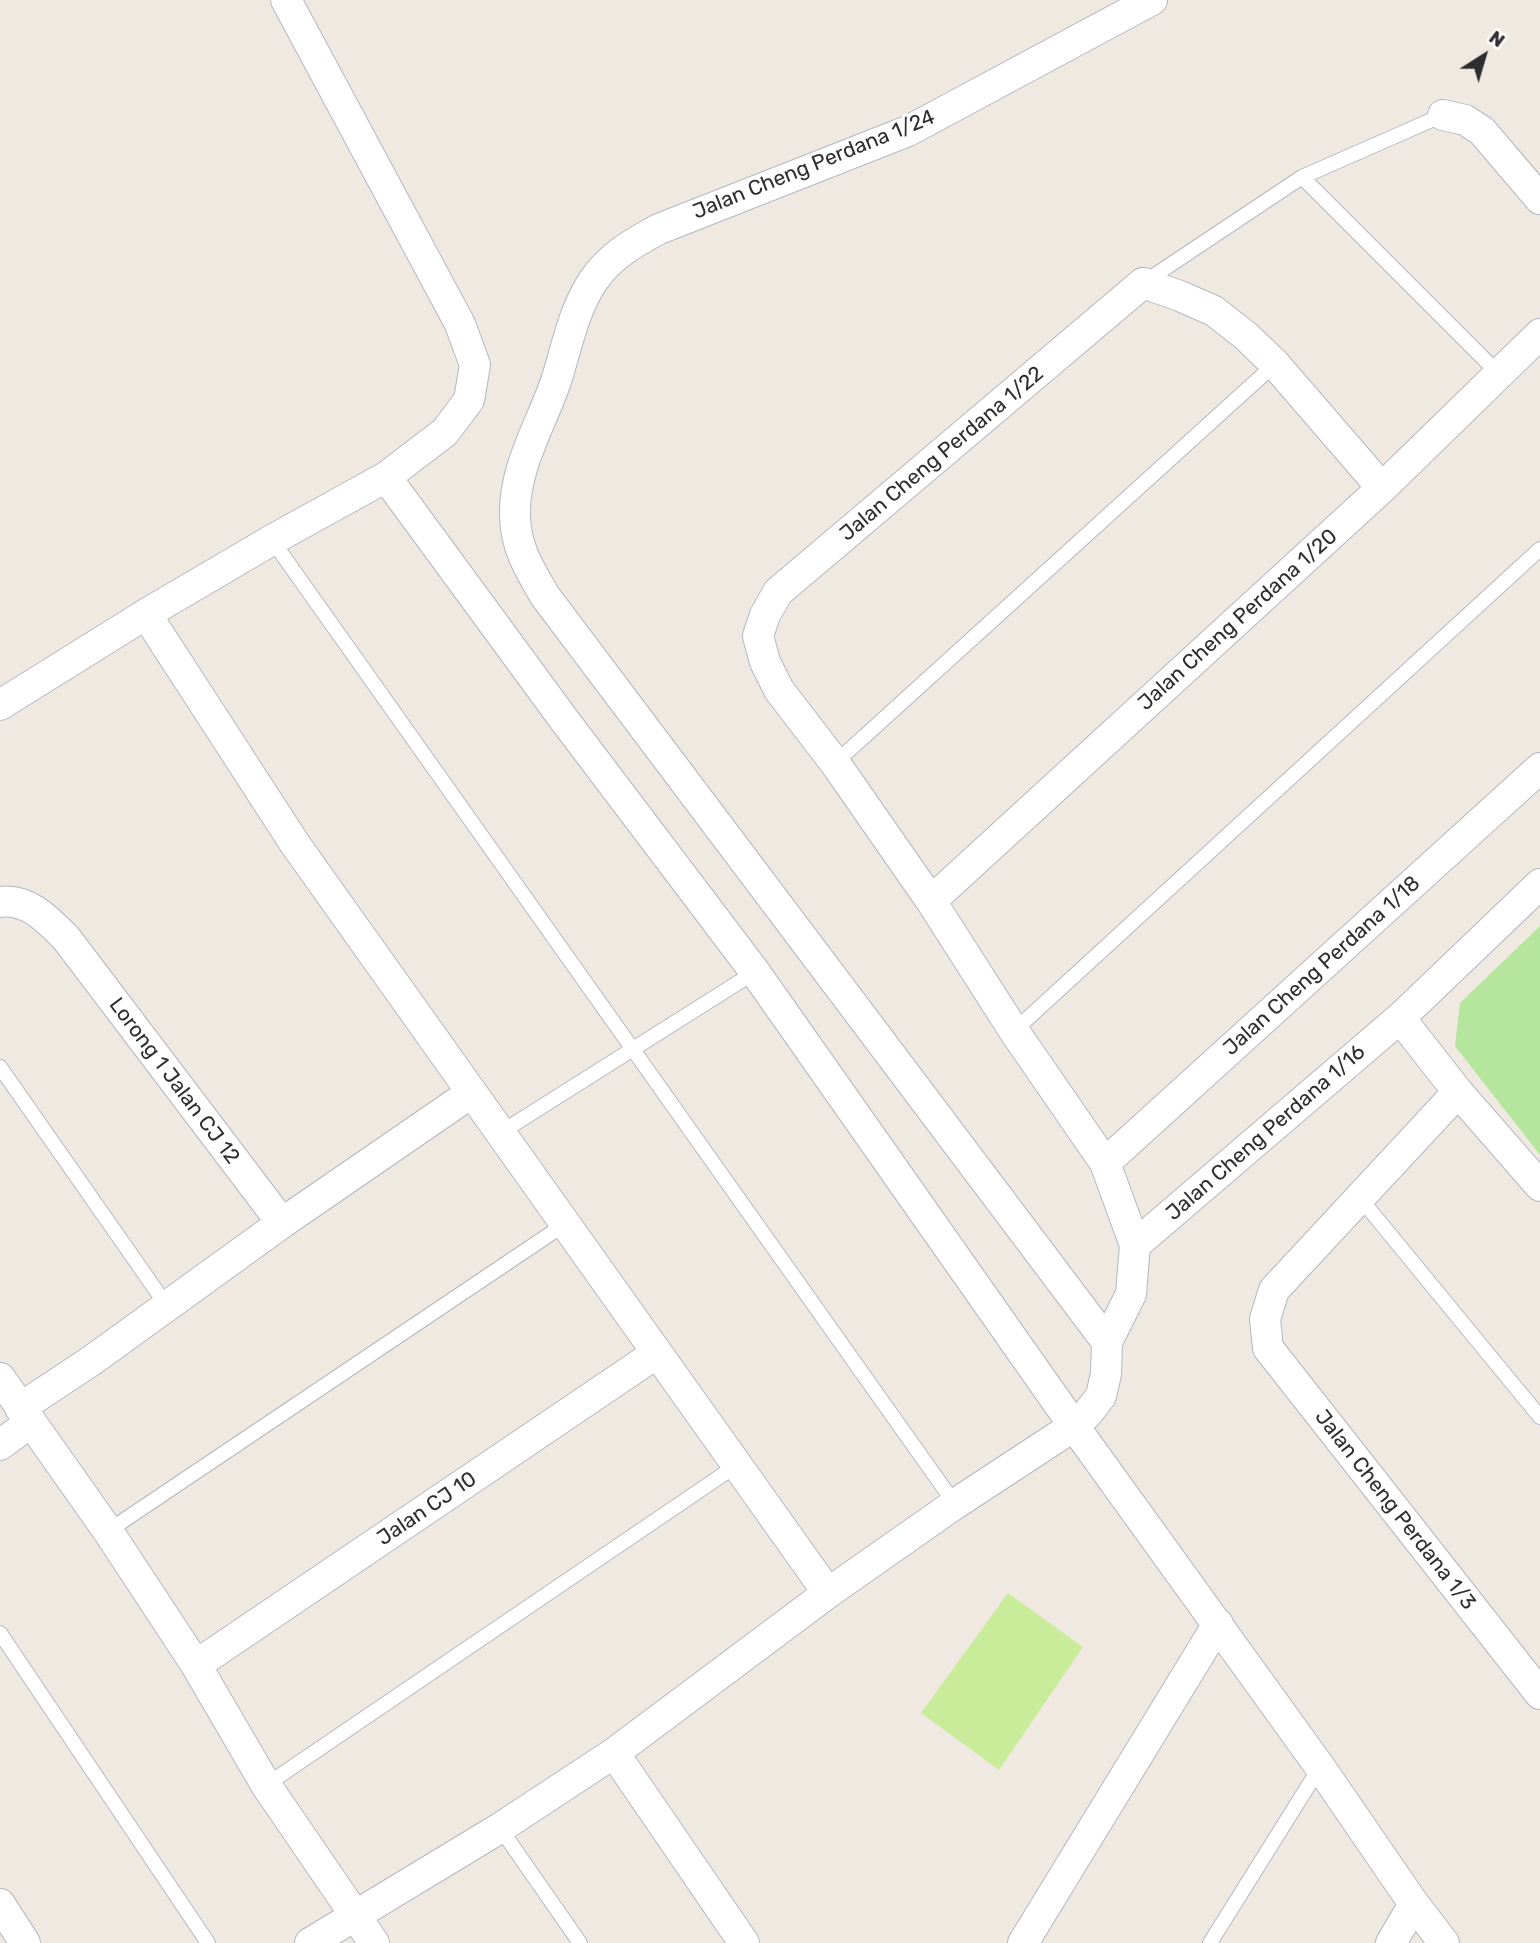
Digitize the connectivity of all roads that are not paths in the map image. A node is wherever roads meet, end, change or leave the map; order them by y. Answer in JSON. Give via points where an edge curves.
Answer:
{"nodes":[{"id":1,"x":1152,"y":0,"type":"edge"},
{"id":2,"x":285,"y":1,"type":"edge"},
{"id":3,"x":1443,"y":115,"type":"joint"},
{"id":4,"x":1302,"y":177,"type":"junction"},
{"id":5,"x":1540,"y":199,"type":"edge"},
{"id":6,"x":1143,"y":283,"type":"junction"},
{"id":7,"x":1540,"y":334,"type":"edge"},
{"id":8,"x":1275,"y":364,"type":"junction"},
{"id":9,"x":1499,"y":374,"type":"junction"},
{"id":10,"x":386,"y":477,"type":"junction"},
{"id":11,"x":1382,"y":488,"type":"junction"},
{"id":12,"x":272,"y":540,"type":"junction"},
{"id":13,"x":1540,"y":549,"type":"edge"},
{"id":14,"x":146,"y":614,"type":"junction"},
{"id":15,"x":0,"y":705,"type":"edge"},
{"id":16,"x":835,"y":763,"type":"junction"},
{"id":17,"x":1540,"y":768,"type":"edge"},
{"id":18,"x":1540,"y":884,"type":"edge"},
{"id":19,"x":931,"y":901,"type":"junction"},
{"id":20,"x":0,"y":902,"type":"edge"},
{"id":21,"x":755,"y":972,"type":"junction"},
{"id":22,"x":1400,"y":1018,"type":"junction"},
{"id":23,"x":1014,"y":1031,"type":"junction"},
{"id":24,"x":633,"y":1049,"type":"junction"},
{"id":25,"x":0,"y":1067,"type":"edge"},
{"id":26,"x":1458,"y":1091,"type":"junction"},
{"id":27,"x":471,"y":1093,"type":"junction"},
{"id":28,"x":500,"y":1133,"type":"junction"},
{"id":29,"x":1105,"y":1163,"type":"junction"},
{"id":30,"x":1540,"y":1186,"type":"edge"},
{"id":31,"x":1360,"y":1198,"type":"junction"},
{"id":32,"x":282,"y":1223,"type":"junction"},
{"id":33,"x":565,"y":1224,"type":"junction"},
{"id":34,"x":1135,"y":1245,"type":"junction"},
{"id":35,"x":167,"y":1306,"type":"junction"},
{"id":36,"x":1107,"y":1342,"type":"junction"},
{"id":37,"x":657,"y":1353,"type":"junction"},
{"id":38,"x":0,"y":1377,"type":"edge"},
{"id":39,"x":26,"y":1415,"type":"junction"},
{"id":40,"x":1540,"y":1417,"type":"edge"},
{"id":41,"x":1074,"y":1426,"type":"junction"},
{"id":42,"x":0,"y":1445,"type":"edge"},
{"id":43,"x":737,"y":1465,"type":"junction"},
{"id":44,"x":955,"y":1504,"type":"junction"},
{"id":45,"x":108,"y":1531,"type":"junction"},
{"id":46,"x":828,"y":1593,"type":"junction"},
{"id":47,"x":1218,"y":1624,"type":"junction"},
{"id":48,"x":0,"y":1633,"type":"edge"},
{"id":49,"x":196,"y":1665,"type":"junction"},
{"id":50,"x":1540,"y":1695,"type":"edge"},
{"id":51,"x":614,"y":1753,"type":"junction"},
{"id":52,"x":1320,"y":1768,"type":"junction"},
{"id":53,"x":266,"y":1785,"type":"junction"},
{"id":54,"x":500,"y":1828,"type":"junction"},
{"id":55,"x":0,"y":1904,"type":"edge"},
{"id":56,"x":1414,"y":1904,"type":"junction"},
{"id":57,"x":355,"y":1916,"type":"junction"},
{"id":58,"x":25,"y":1943,"type":"edge"},
{"id":59,"x":208,"y":1943,"type":"edge"},
{"id":60,"x":310,"y":1943,"type":"edge"},
{"id":61,"x":374,"y":1943,"type":"edge"},
{"id":62,"x":580,"y":1943,"type":"edge"},
{"id":63,"x":744,"y":1943,"type":"edge"},
{"id":64,"x":1023,"y":1943,"type":"edge"},
{"id":65,"x":1210,"y":1943,"type":"edge"},
{"id":66,"x":1391,"y":1943,"type":"edge"},
{"id":67,"x":1444,"y":1943,"type":"edge"}],
"edges":[{"from":1,"to":36,"type":"street","name":"Jalan Cheng Perdana 1/24","via":[[908,131],[659,229],[621,250],[593,281],[575,316],[519,477],[514,517],[521,554],[545,596]]},
{"from":2,"to":10,"type":"street","via":[[460,324],[475,365],[469,400],[444,432]]},
{"from":3,"to":4,"type":"lane"},
{"from":3,"to":5,"type":"street","via":[[1465,120],[1482,131]]},
{"from":4,"to":6,"type":"lane"},
{"from":4,"to":9,"type":"lane"},
{"from":6,"to":8,"type":"street","via":[[1214,312]]},
{"from":6,"to":16,"type":"street","name":"Jalan Cheng Perdana 1/22","via":[[778,592],[758,636],[765,662],[779,690]]},
{"from":7,"to":9,"type":"street","name":"Jalan Cheng Perdana 1/20"},
{"from":8,"to":11,"type":"street"},
{"from":8,"to":16,"type":"lane"},
{"from":9,"to":11,"type":"street","name":"Jalan Cheng Perdana 1/20"},
{"from":10,"to":12,"type":"street"},
{"from":10,"to":21,"type":"street"},
{"from":11,"to":19,"type":"street","name":"Jalan Cheng Perdana 1/20"},
{"from":12,"to":14,"type":"street"},
{"from":12,"to":24,"type":"lane"},
{"from":13,"to":23,"type":"lane"},
{"from":14,"to":15,"type":"street"},
{"from":14,"to":27,"type":"street","via":[[295,844]]},
{"from":16,"to":19,"type":"street"},
{"from":17,"to":29,"type":"street","name":"Jalan Cheng Perdana 1/18"},
{"from":18,"to":22,"type":"street","name":"Jalan Cheng Perdana 1/16"},
{"from":19,"to":23,"type":"street"},
{"from":20,"to":32,"type":"street","name":"Lorong 1 Jalan CJ 12","via":[[11,900],[39,912],[66,939]]},
{"from":21,"to":24,"type":"lane"},
{"from":21,"to":41,"type":"street"},
{"from":22,"to":26,"type":"street"},
{"from":22,"to":34,"type":"street","name":"Jalan Cheng Perdana 1/16"},
{"from":23,"to":29,"type":"street"},
{"from":24,"to":28,"type":"lane"},
{"from":24,"to":44,"type":"lane"},
{"from":25,"to":35,"type":"lane"},
{"from":26,"to":30,"type":"street"},
{"from":26,"to":31,"type":"street"},
{"from":27,"to":28,"type":"street"},
{"from":27,"to":32,"type":"street"},
{"from":28,"to":33,"type":"street"},
{"from":29,"to":34,"type":"street"},
{"from":31,"to":40,"type":"lane"},
{"from":31,"to":50,"type":"street","name":"Jalan Cheng Perdana 1/3","via":[[1274,1290],[1265,1319],[1268,1348]]},
{"from":32,"to":35,"type":"street"},
{"from":33,"to":37,"type":"street"},
{"from":33,"to":45,"type":"lane"},
{"from":34,"to":36,"type":"street","via":[[1131,1294]]},
{"from":35,"to":39,"type":"street"},
{"from":36,"to":41,"type":"street","via":[[1101,1396]]},
{"from":37,"to":43,"type":"street"},
{"from":37,"to":49,"type":"street","name":"Jalan CJ 10"},
{"from":38,"to":39,"type":"street"},
{"from":39,"to":42,"type":"street"},
{"from":39,"to":45,"type":"street"},
{"from":41,"to":44,"type":"street"},
{"from":41,"to":47,"type":"street"},
{"from":43,"to":46,"type":"street"},
{"from":43,"to":53,"type":"lane"},
{"from":44,"to":46,"type":"street"},
{"from":45,"to":49,"type":"street"},
{"from":46,"to":51,"type":"street"},
{"from":47,"to":52,"type":"street"},
{"from":47,"to":64,"type":"street"},
{"from":48,"to":59,"type":"lane"},
{"from":49,"to":53,"type":"street"},
{"from":51,"to":54,"type":"street"},
{"from":51,"to":63,"type":"street"},
{"from":52,"to":56,"type":"street"},
{"from":52,"to":65,"type":"lane"},
{"from":53,"to":57,"type":"street"},
{"from":54,"to":57,"type":"street"},
{"from":54,"to":62,"type":"lane"},
{"from":55,"to":58,"type":"street"},
{"from":56,"to":66,"type":"street"},
{"from":56,"to":67,"type":"street"},
{"from":57,"to":60,"type":"street"},
{"from":57,"to":61,"type":"street"}]}
